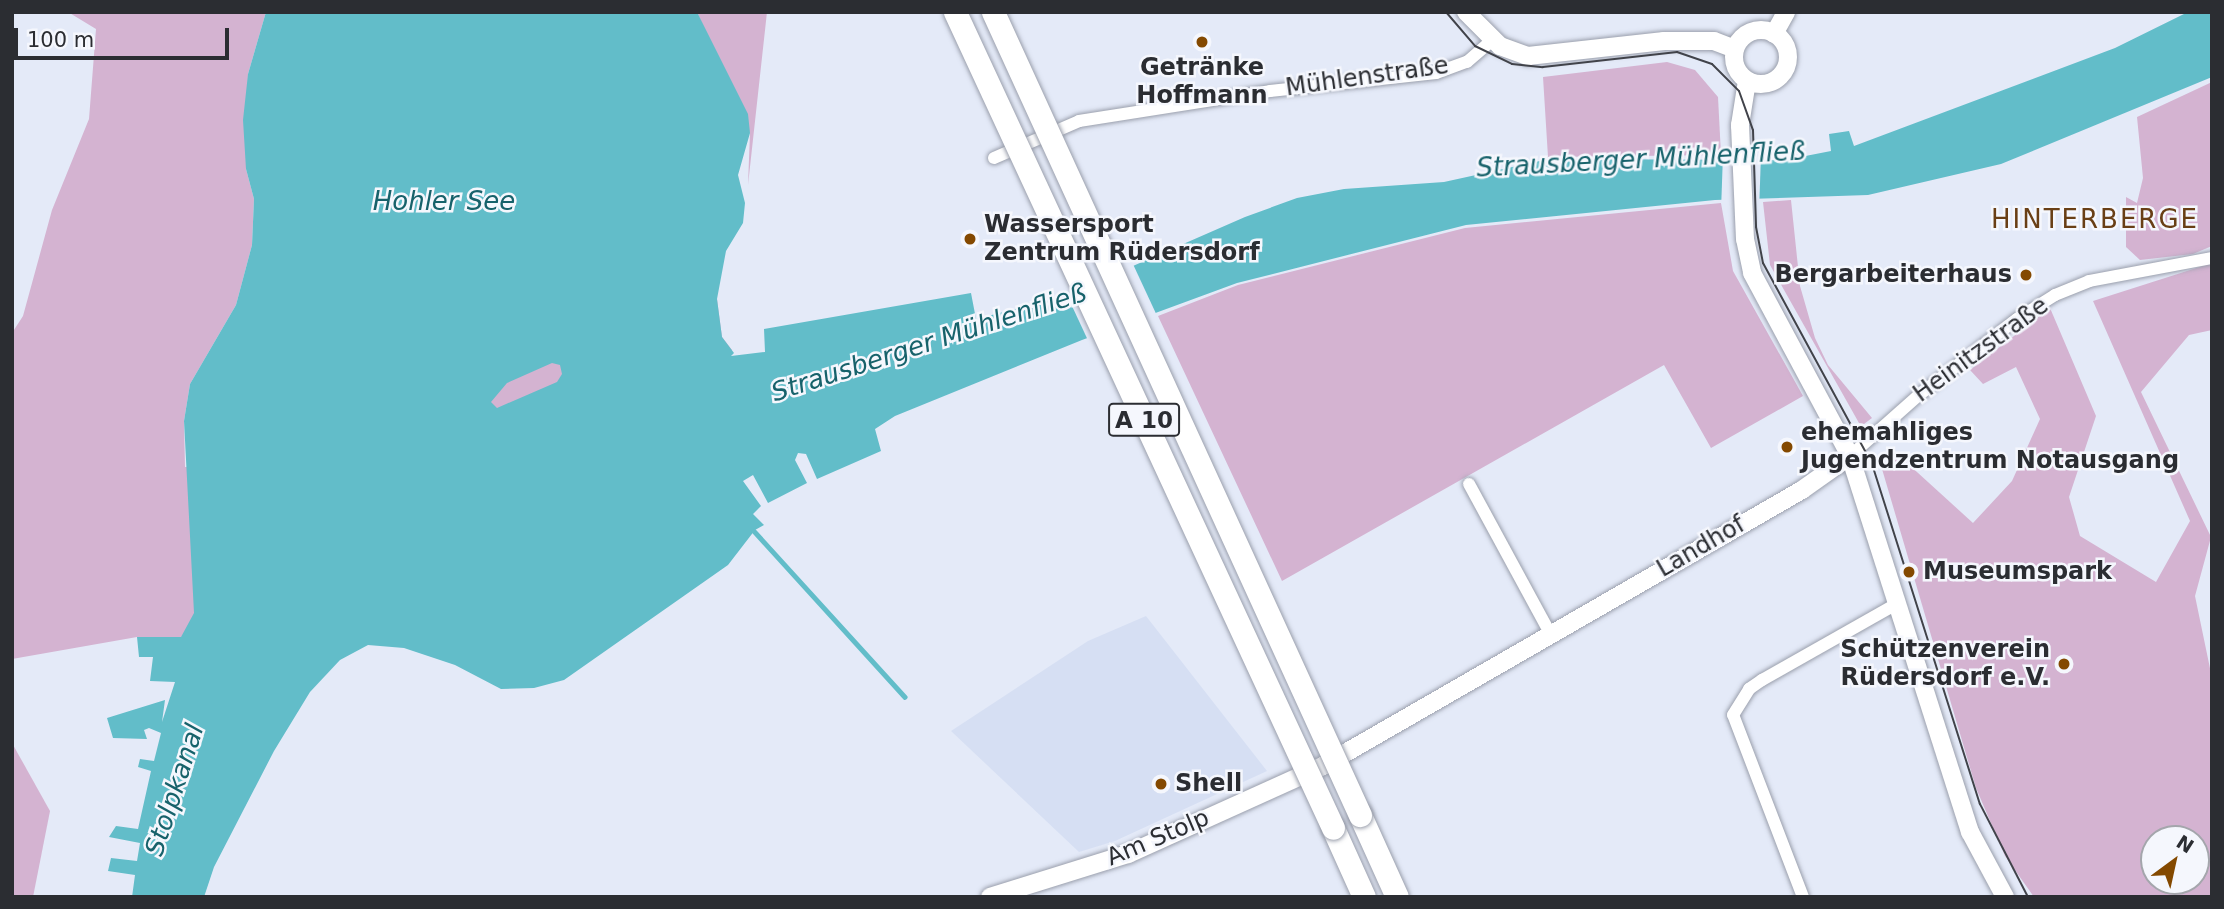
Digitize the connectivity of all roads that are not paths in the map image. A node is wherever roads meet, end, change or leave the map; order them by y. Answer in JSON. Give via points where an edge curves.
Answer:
{"nodes":[{"id":1,"x":955,"y":12,"type":"edge"},
{"id":2,"x":993,"y":12,"type":"edge"},
{"id":3,"x":1466,"y":12,"type":"edge"},
{"id":4,"x":1786,"y":12,"type":"edge"},
{"id":5,"x":1774,"y":34,"type":"junction"},
{"id":6,"x":1492,"y":40,"type":"junction"},
{"id":7,"x":1735,"y":48,"type":"junction"},
{"id":8,"x":1747,"y":81,"type":"junction"},
{"id":9,"x":995,"y":158,"type":"dead end"},
{"id":10,"x":2212,"y":258,"type":"edge"},
{"id":11,"x":1850,"y":456,"type":"junction"},
{"id":12,"x":1469,"y":484,"type":"dead end"},
{"id":13,"x":1898,"y":603,"type":"junction"},
{"id":14,"x":1551,"y":635,"type":"junction"},
{"id":15,"x":1321,"y":767,"type":"joint"},
{"id":16,"x":990,"y":897,"type":"edge"},
{"id":17,"x":1364,"y":897,"type":"edge"},
{"id":18,"x":1397,"y":897,"type":"edge"},
{"id":19,"x":1803,"y":897,"type":"edge"},
{"id":20,"x":2005,"y":897,"type":"edge"}],
"edges":[{"from":1,"to":17,"type":"highway","number":"A 10","bridge":true},
{"from":2,"to":18,"type":"highway","number":"A 10","bridge":true},
{"from":3,"to":6,"type":"main road"},
{"from":4,"to":5,"type":"main road"},
{"from":5,"to":7,"type":"main road","via":[[1752,32]]},
{"from":5,"to":8,"type":"main road","via":[[1786,46],[1785,71],[1772,82]]},
{"from":6,"to":7,"type":"main road","via":[[1507,50],[1536,57],[1664,41],[1714,41]]},
{"from":6,"to":9,"type":"street","name":"Mühlenstraße","via":[[1467,62],[1436,73],[1169,104],[1079,121]]},
{"from":7,"to":8,"type":"main road","via":[[1736,67]]},
{"from":8,"to":11,"type":"main road","via":[[1740,125],[1744,229],[1752,273]]},
{"from":10,"to":11,"type":"street","name":"Heinitzstraße","via":[[2089,281],[2047,300],[1919,395]]},
{"from":11,"to":13,"type":"main road"},
{"from":11,"to":14,"type":"main road","name":"Landhof","via":[[1819,480]]},
{"from":12,"to":14,"type":"street"},
{"from":13,"to":19,"type":"street","via":[[1762,680],[1749,689],[1733,715]]},
{"from":13,"to":20,"type":"main road","via":[[1970,832]]},
{"from":14,"to":15,"type":"main road","name":"Landhof"},
{"from":15,"to":16,"type":"main road","name":"Am Stolp","via":[[1128,854]]}]}
